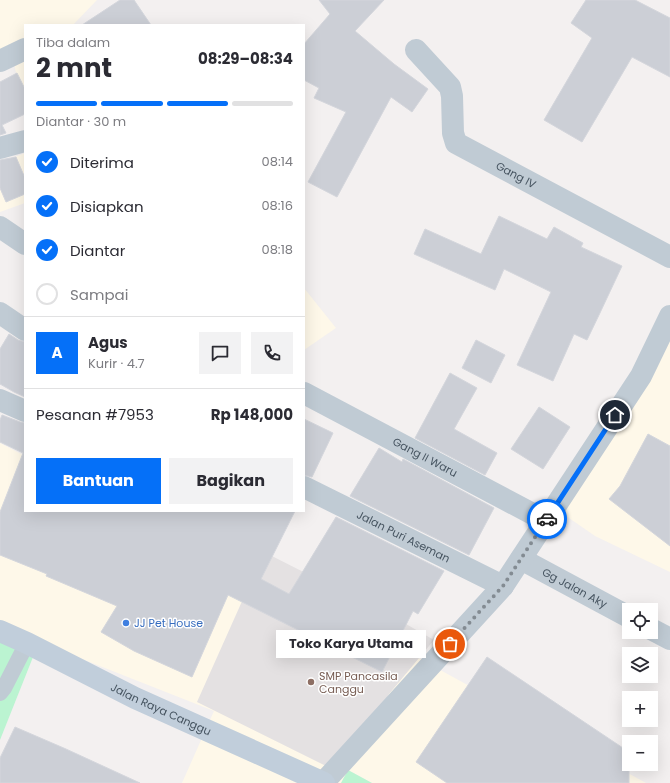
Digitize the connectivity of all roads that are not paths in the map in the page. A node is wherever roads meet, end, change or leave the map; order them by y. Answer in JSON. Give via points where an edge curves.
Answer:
{"nodes":[{"id":1,"x":24,"y":49,"type":"edge"},
{"id":2,"x":416,"y":50,"type":"dead end"},
{"id":3,"x":0,"y":61,"type":"edge"},
{"id":4,"x":24,"y":141,"type":"edge"},
{"id":5,"x":0,"y":148,"type":"edge"},
{"id":6,"x":0,"y":228,"type":"edge"},
{"id":7,"x":24,"y":243,"type":"edge"},
{"id":8,"x":670,"y":257,"type":"edge"},
{"id":9,"x":0,"y":313,"type":"edge"},
{"id":10,"x":669,"y":320,"type":"edge"},
{"id":11,"x":24,"y":329,"type":"edge"},
{"id":12,"x":305,"y":394,"type":"edge"},
{"id":13,"x":0,"y":400,"type":"edge"},
{"id":14,"x":24,"y":411,"type":"edge"},
{"id":15,"x":305,"y":487,"type":"edge"},
{"id":16,"x":546,"y":521,"type":"junction"},
{"id":17,"x":520,"y":559,"type":"junction"},
{"id":18,"x":503,"y":586,"type":"junction"},
{"id":19,"x":622,"y":613,"type":"edge"},
{"id":20,"x":0,"y":631,"type":"edge"},
{"id":21,"x":658,"y":633,"type":"edge"},
{"id":22,"x":670,"y":639,"type":"edge"},
{"id":23,"x":27,"y":643,"type":"junction"},
{"id":24,"x":0,"y":693,"type":"edge"},
{"id":25,"x":324,"y":783,"type":"edge"}],
"edges":[{"from":1,"to":3,"type":"street"},
{"from":2,"to":8,"type":"street","name":"Gang IV","via":[[450,87],[456,143]]},
{"from":4,"to":5,"type":"street"},
{"from":6,"to":7,"type":"street"},
{"from":9,"to":11,"type":"street"},
{"from":10,"to":16,"type":"street","via":[[641,376]]},
{"from":12,"to":16,"type":"street","name":"Gang II Waru"},
{"from":13,"to":14,"type":"street"},
{"from":15,"to":18,"type":"street","name":"Jalan Puri Aseman"},
{"from":16,"to":17,"type":"street"},
{"from":17,"to":18,"type":"street"},
{"from":17,"to":19,"type":"street","name":"Gg Jalan Aky"},
{"from":18,"to":25,"type":"street"},
{"from":20,"to":23,"type":"main road","name":"Jalan Raya Canggu"},
{"from":21,"to":22,"type":"street"},
{"from":23,"to":24,"type":"lane"},
{"from":23,"to":25,"type":"main road","name":"Jalan Raya Canggu","via":[[135,698]]}]}
